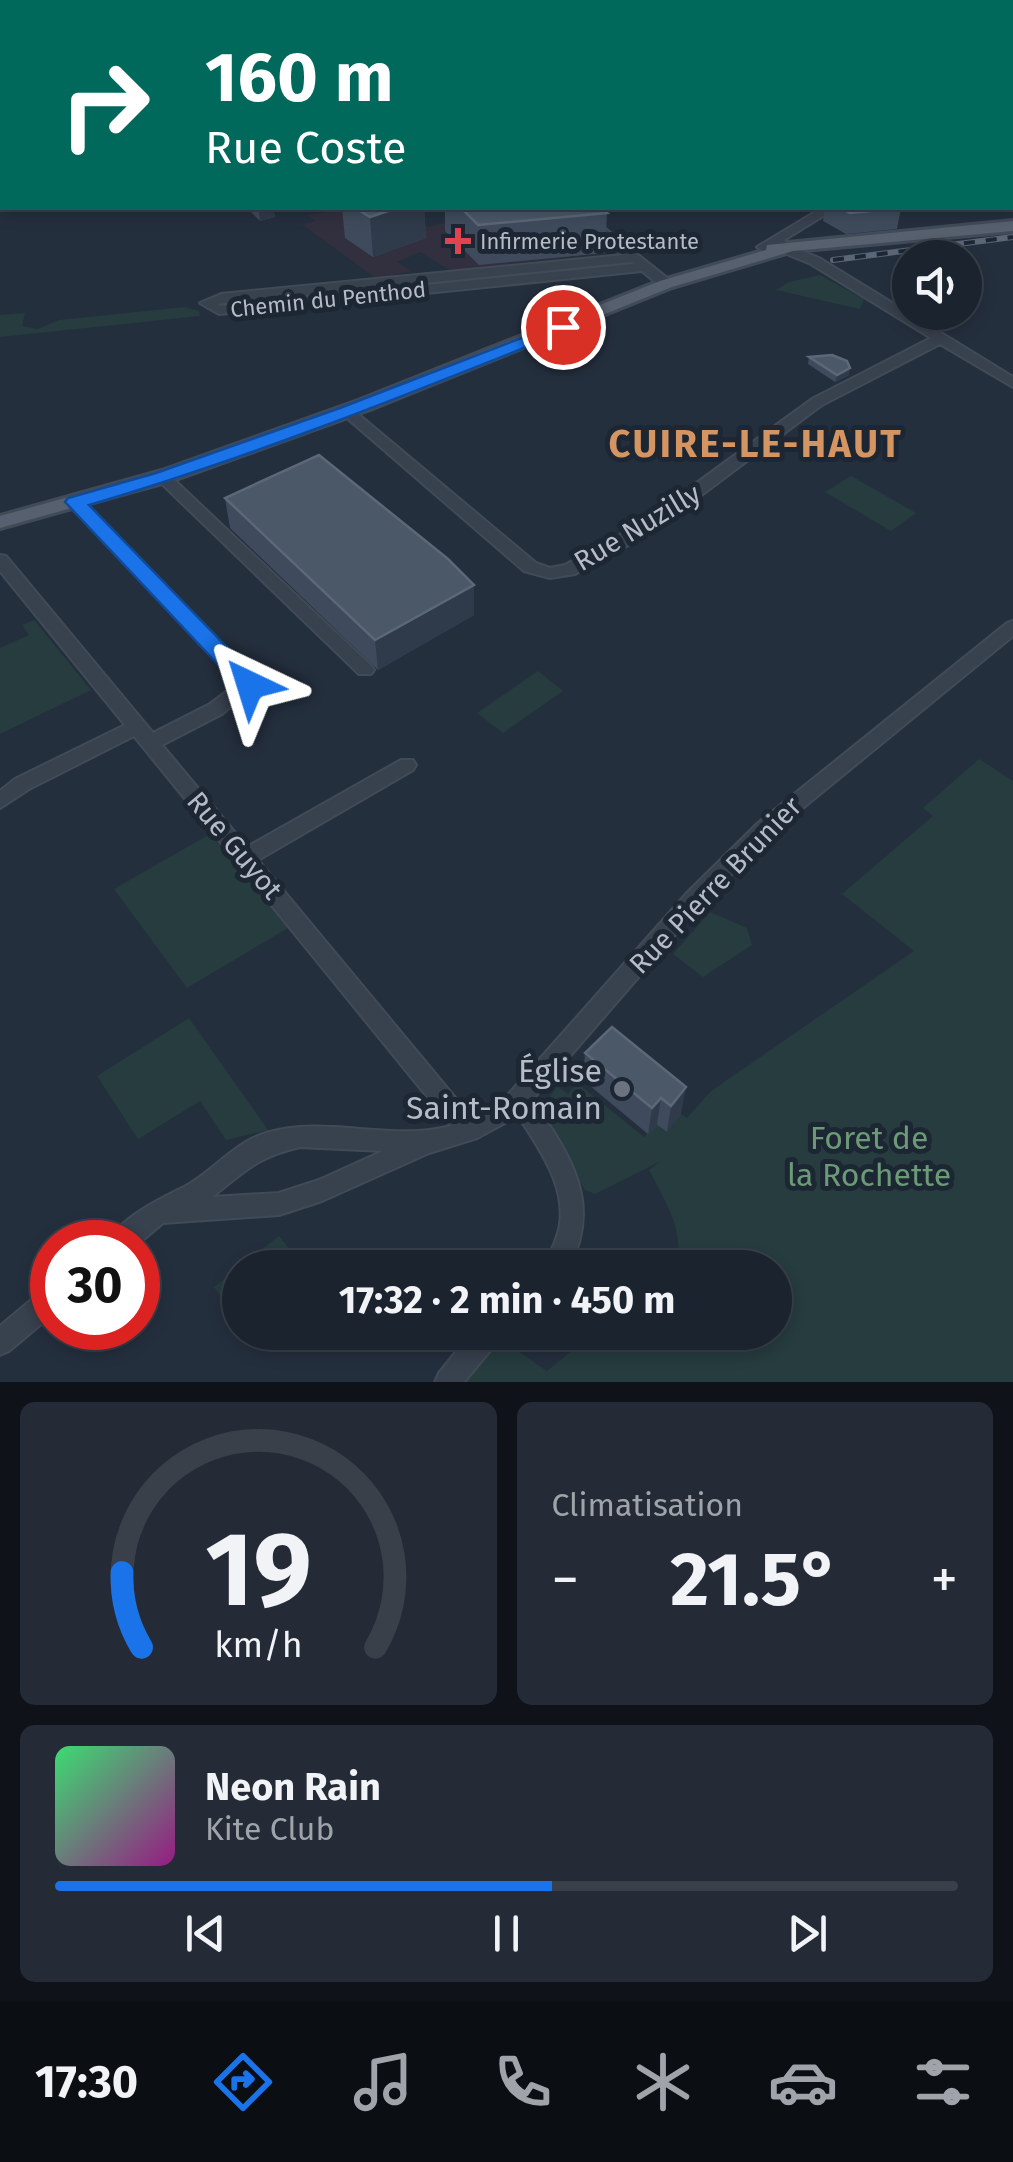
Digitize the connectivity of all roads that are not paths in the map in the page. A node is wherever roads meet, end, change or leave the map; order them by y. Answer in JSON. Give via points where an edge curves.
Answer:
{"nodes":[{"id":1,"x":575,"y":210,"type":"edge"},
{"id":2,"x":827,"y":210,"type":"edge"},
{"id":3,"x":1013,"y":226,"type":"edge"},
{"id":4,"x":775,"y":245,"type":"junction"},
{"id":5,"x":640,"y":262,"type":"junction"},
{"id":6,"x":666,"y":284,"type":"junction"},
{"id":7,"x":941,"y":338,"type":"junction"},
{"id":8,"x":1013,"y":383,"type":"edge"},
{"id":9,"x":347,"y":412,"type":"junction"},
{"id":10,"x":163,"y":477,"type":"junction"},
{"id":11,"x":75,"y":502,"type":"junction"},
{"id":12,"x":0,"y":522,"type":"edge"},
{"id":13,"x":0,"y":560,"type":"edge"},
{"id":14,"x":1013,"y":627,"type":"edge"},
{"id":15,"x":365,"y":670,"type":"dead end"},
{"id":16,"x":136,"y":727,"type":"junction"},
{"id":17,"x":150,"y":743,"type":"junction"},
{"id":18,"x":407,"y":765,"type":"dead end"},
{"id":19,"x":0,"y":800,"type":"edge"},
{"id":20,"x":245,"y":858,"type":"junction"},
{"id":21,"x":520,"y":1101,"type":"junction"},
{"id":22,"x":469,"y":1131,"type":"junction"},
{"id":23,"x":426,"y":1143,"type":"junction"},
{"id":24,"x":152,"y":1217,"type":"junction"},
{"id":25,"x":148,"y":1220,"type":"edge"},
{"id":26,"x":564,"y":1250,"type":"edge"},
{"id":27,"x":30,"y":1317,"type":"edge"},
{"id":28,"x":0,"y":1342,"type":"edge"},
{"id":29,"x":474,"y":1350,"type":"edge"},
{"id":30,"x":448,"y":1382,"type":"edge"}],
"edges":[{"from":1,"to":5,"type":"street"},
{"from":2,"to":4,"type":"street"},
{"from":3,"to":4,"type":"main road"},
{"from":4,"to":6,"type":"main road"},
{"from":4,"to":7,"type":"street","via":[[816,261]]},
{"from":5,"to":5,"type":"street","name":"Chemin du Penthod","via":[[221,298],[206,303],[219,310]]},
{"from":5,"to":6,"type":"street"},
{"from":6,"to":9,"type":"main road"},
{"from":7,"to":8,"type":"street"},
{"from":7,"to":9,"type":"street","name":"Rue Nuzilly","via":[[817,402],[679,507],[560,572],[530,566]]},
{"from":9,"to":10,"type":"main road"},
{"from":10,"to":11,"type":"main road"},
{"from":10,"to":15,"type":"street"},
{"from":11,"to":12,"type":"main road"},
{"from":11,"to":17,"type":"street","via":[[251,682],[216,709]]},
{"from":13,"to":16,"type":"street","name":"Rue Guyot"},
{"from":14,"to":21,"type":"street","name":"Rue Pierre Brunier","via":[[764,829],[693,900]]},
{"from":16,"to":17,"type":"street","name":"Rue Guyot"},
{"from":16,"to":19,"type":"street"},
{"from":17,"to":20,"type":"street","name":"Rue Guyot"},
{"from":18,"to":20,"type":"street"},
{"from":20,"to":22,"type":"street","name":"Rue Guyot"},
{"from":21,"to":22,"type":"street","name":"Rue Pierre Brunier"},
{"from":21,"to":26,"type":"street","via":[[574,1199],[576,1219]]},
{"from":22,"to":23,"type":"street","name":"Rue Pierre Brunier"},
{"from":23,"to":24,"type":"street","name":"Rue Pierre Brunier","via":[[279,1204]]},
{"from":23,"to":24,"type":"street","name":"Rue Pierre Brunier","via":[[282,1138]]},
{"from":24,"to":25,"type":"street","name":"Rue Pierre Brunier"},
{"from":27,"to":28,"type":"street"},
{"from":29,"to":30,"type":"street"}]}
